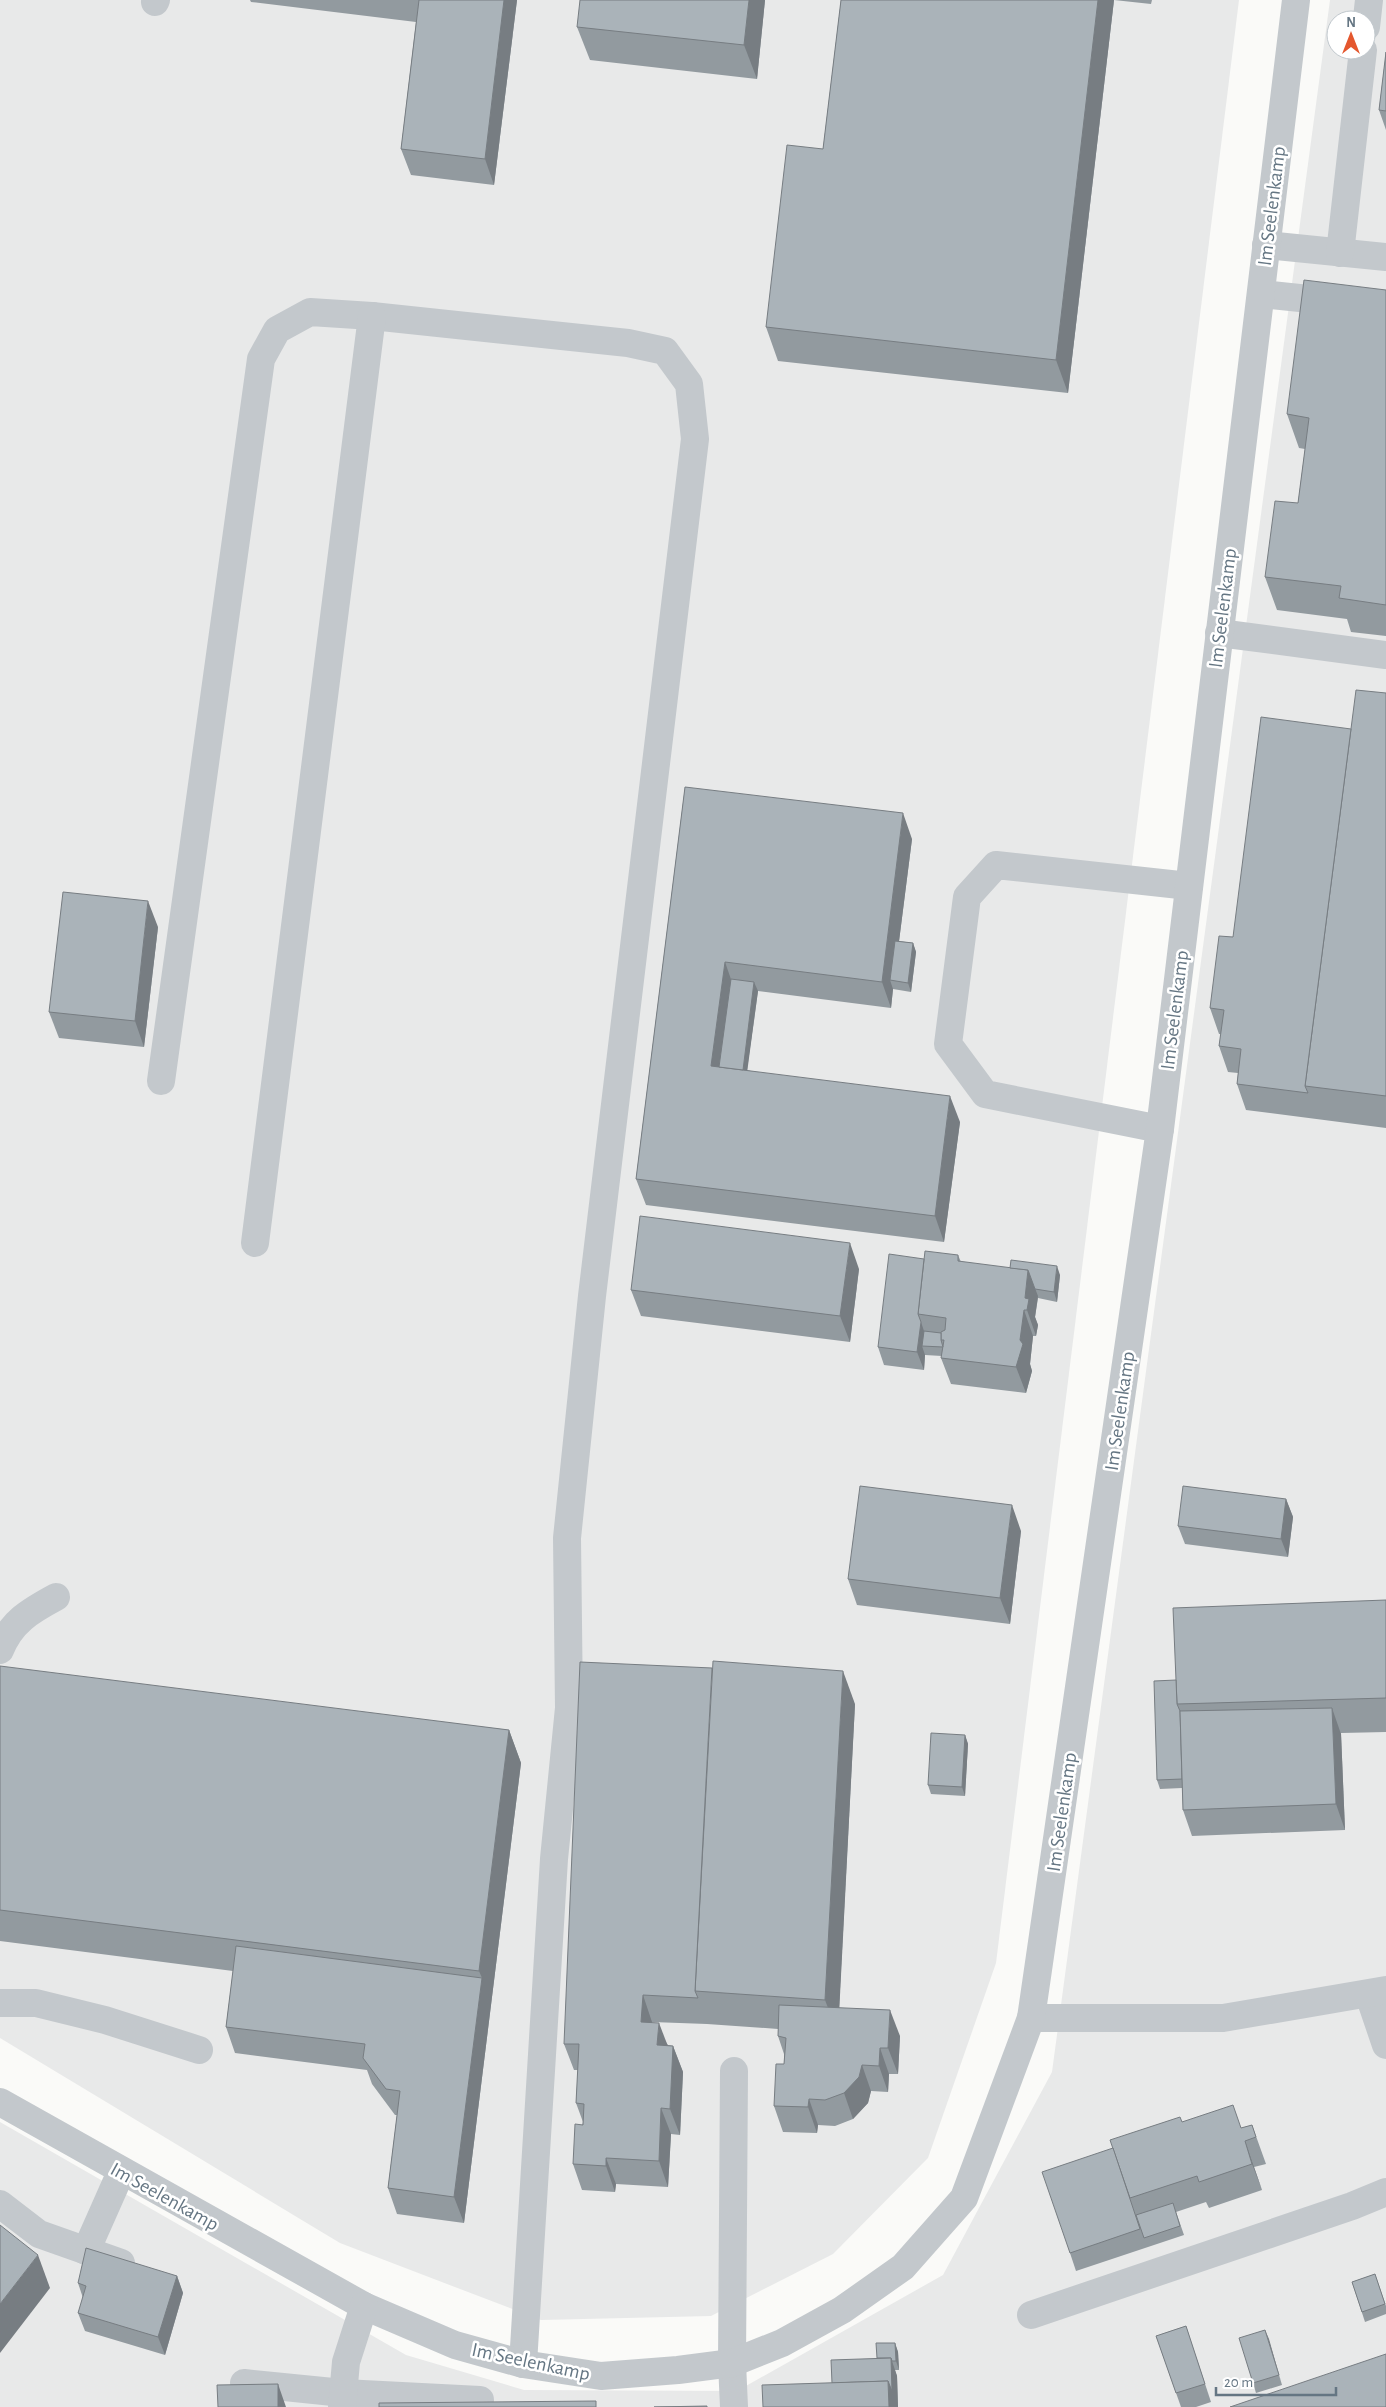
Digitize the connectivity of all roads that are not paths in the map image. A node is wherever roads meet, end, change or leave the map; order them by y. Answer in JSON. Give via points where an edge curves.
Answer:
{"nodes":[{"id":1,"x":1296,"y":0,"type":"edge"},
{"id":2,"x":1362,"y":60,"type":"edge"},
{"id":3,"x":1266,"y":245,"type":"junction"},
{"id":4,"x":1340,"y":253,"type":"junction"},
{"id":5,"x":1386,"y":257,"type":"edge"},
{"id":6,"x":1261,"y":294,"type":"junction"},
{"id":7,"x":1386,"y":307,"type":"edge"},
{"id":8,"x":372,"y":316,"type":"junction"},
{"id":9,"x":1219,"y":633,"type":"junction"},
{"id":10,"x":1386,"y":655,"type":"edge"},
{"id":11,"x":1189,"y":886,"type":"junction"},
{"id":12,"x":161,"y":1080,"type":"dead end"},
{"id":13,"x":1160,"y":1129,"type":"junction"},
{"id":14,"x":255,"y":1243,"type":"dead end"},
{"id":15,"x":56,"y":1597,"type":"dead end"},
{"id":16,"x":0,"y":1650,"type":"edge"},
{"id":17,"x":1378,"y":1993,"type":"edge"},
{"id":18,"x":0,"y":2003,"type":"edge"},
{"id":19,"x":1031,"y":2018,"type":"junction"},
{"id":20,"x":1386,"y":2045,"type":"edge"},
{"id":21,"x":199,"y":2050,"type":"dead end"},
{"id":22,"x":734,"y":2071,"type":"dead end"},
{"id":23,"x":0,"y":2102,"type":"edge"},
{"id":24,"x":120,"y":2172,"type":"junction"},
{"id":25,"x":1386,"y":2192,"type":"edge"},
{"id":26,"x":0,"y":2204,"type":"edge"},
{"id":27,"x":86,"y":2251,"type":"junction"},
{"id":28,"x":141,"y":2270,"type":"edge"},
{"id":29,"x":364,"y":2306,"type":"junction"},
{"id":30,"x":1031,"y":2315,"type":"dead end"},
{"id":31,"x":732,"y":2363,"type":"junction"},
{"id":32,"x":523,"y":2364,"type":"junction"},
{"id":33,"x":244,"y":2383,"type":"edge"},
{"id":34,"x":343,"y":2400,"type":"edge"},
{"id":35,"x":480,"y":2400,"type":"edge"},
{"id":36,"x":734,"y":2407,"type":"edge"}],
"edges":[{"from":1,"to":3,"type":"street","name":"Im Seelenkamp"},
{"from":2,"to":4,"type":"street"},
{"from":3,"to":4,"type":"street"},
{"from":3,"to":6,"type":"street","name":"Im Seelenkamp"},
{"from":4,"to":5,"type":"street"},
{"from":6,"to":7,"type":"street"},
{"from":6,"to":9,"type":"street","name":"Im Seelenkamp"},
{"from":8,"to":12,"type":"street","via":[[310,312],[277,330],[261,359]]},
{"from":8,"to":14,"type":"street"},
{"from":8,"to":32,"type":"street","via":[[628,343],[665,351],[689,384],[695,439],[593,1286],[567,1538],[569,1708],[554,1859]]},
{"from":9,"to":10,"type":"street"},
{"from":9,"to":11,"type":"street","name":"Im Seelenkamp"},
{"from":11,"to":13,"type":"street","name":"Im Seelenkamp"},
{"from":11,"to":13,"type":"street","via":[[996,865],[967,897],[948,1044],[985,1094]]},
{"from":13,"to":19,"type":"street","name":"Im Seelenkamp"},
{"from":15,"to":16,"type":"street","via":[[30,1611],[7,1633]]},
{"from":17,"to":19,"type":"street","via":[[1224,2018]]},
{"from":17,"to":20,"type":"street"},
{"from":18,"to":21,"type":"street","via":[[36,2003],[105,2020]]},
{"from":19,"to":31,"type":"street","name":"Im Seelenkamp","via":[[964,2198],[958,2205],[903,2267],[833,2314],[782,2343]]},
{"from":22,"to":31,"type":"street"},
{"from":23,"to":24,"type":"street","name":"Im Seelenkamp"},
{"from":24,"to":27,"type":"street"},
{"from":24,"to":29,"type":"street","name":"Im Seelenkamp"},
{"from":25,"to":30,"type":"street"},
{"from":26,"to":27,"type":"street","via":[[39,2234]]},
{"from":27,"to":28,"type":"street"},
{"from":29,"to":32,"type":"street","name":"Im Seelenkamp","via":[[455,2345]]},
{"from":29,"to":34,"type":"street","via":[[346,2362]]},
{"from":31,"to":32,"type":"street","name":"Im Seelenkamp","via":[[601,2376]]},
{"from":31,"to":36,"type":"street"},
{"from":33,"to":34,"type":"street"},
{"from":34,"to":35,"type":"street"}]}
